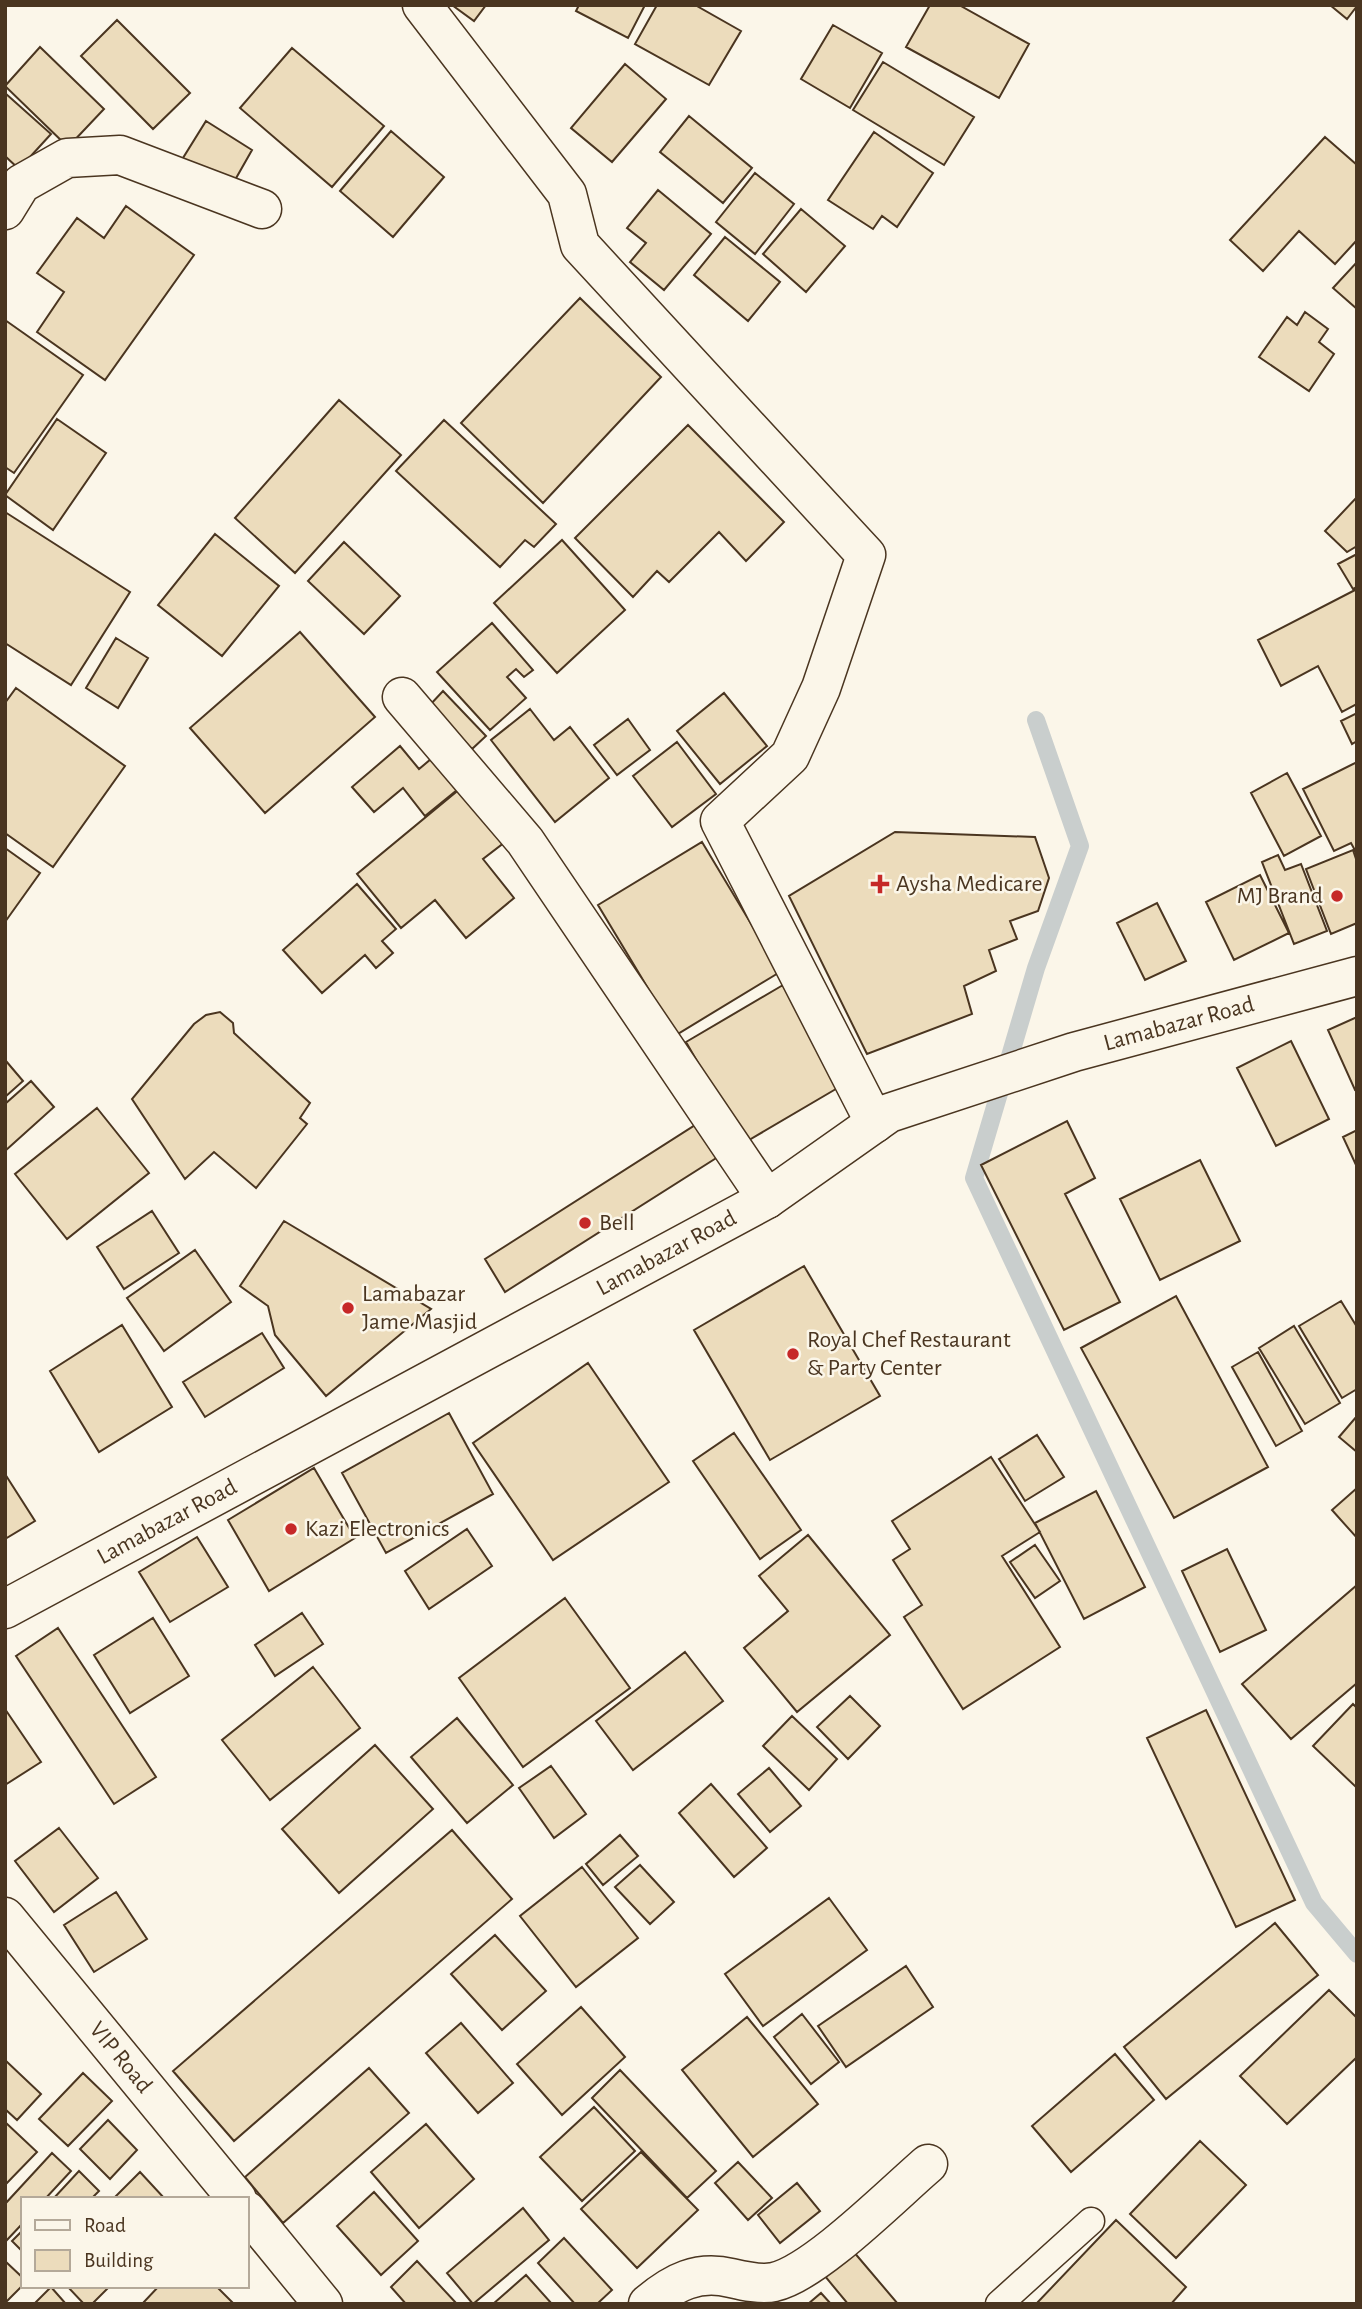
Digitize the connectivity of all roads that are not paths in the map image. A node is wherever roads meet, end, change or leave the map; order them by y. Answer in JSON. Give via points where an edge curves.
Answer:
{"nodes":[{"id":1,"x":422,"y":5,"type":"edge"},
{"id":2,"x":262,"y":209,"type":"dead end"},
{"id":3,"x":5,"y":210,"type":"edge"},
{"id":4,"x":402,"y":697,"type":"dead end"},
{"id":5,"x":1357,"y":976,"type":"edge"},
{"id":6,"x":882,"y":1118,"type":"junction"},
{"id":7,"x":767,"y":1199,"type":"junction"},
{"id":8,"x":5,"y":1609,"type":"edge"},
{"id":9,"x":7,"y":1923,"type":"edge"},
{"id":10,"x":928,"y":2164,"type":"dead end"},
{"id":11,"x":235,"y":2197,"type":"edge"},
{"id":12,"x":248,"y":2212,"type":"edge"},
{"id":13,"x":1091,"y":2221,"type":"dead end"},
{"id":14,"x":323,"y":2304,"type":"edge"},
{"id":15,"x":648,"y":2304,"type":"edge"},
{"id":16,"x":999,"y":2304,"type":"edge"}],
"edges":[{"from":1,"to":6,"type":"street","via":[[567,194],[580,244],[866,555],[821,688],[790,756],[720,821]]},
{"from":2,"to":3,"type":"street","via":[[120,155],[67,158],[21,184]]},
{"from":4,"to":7,"type":"street","via":[[525,841]]},
{"from":5,"to":6,"type":"street","name":"Lamabazar Road","via":[[1074,1052]]},
{"from":6,"to":7,"type":"street","name":"Lamabazar Road"},
{"from":7,"to":8,"type":"street","name":"Lamabazar Road"},
{"from":9,"to":11,"type":"street","name":"VIP Road"},
{"from":10,"to":15,"type":"street","via":[[803,2271],[773,2283],[713,2274],[689,2277]]},
{"from":12,"to":14,"type":"street"},
{"from":13,"to":16,"type":"lane"}]}
